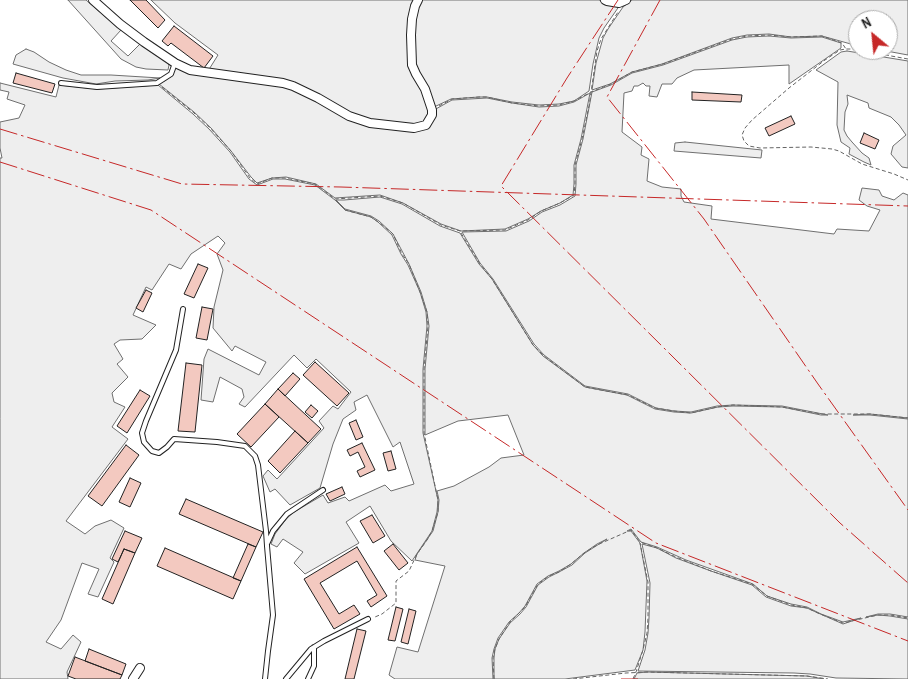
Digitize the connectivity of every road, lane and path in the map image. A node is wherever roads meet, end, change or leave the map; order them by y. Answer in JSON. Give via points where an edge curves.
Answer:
{"nodes":[{"id":1,"x":93,"y":0,"type":"edge"},
{"id":2,"x":418,"y":0,"type":"edge"},
{"id":3,"x":606,"y":0,"type":"edge"},
{"id":4,"x":625,"y":1,"type":"edge"},
{"id":5,"x":846,"y":49,"type":"junction"},
{"id":6,"x":908,"y":59,"type":"edge"},
{"id":7,"x":175,"y":63,"type":"junction"},
{"id":8,"x":61,"y":83,"type":"dead end"},
{"id":9,"x":157,"y":83,"type":"junction"},
{"id":10,"x":591,"y":92,"type":"junction"},
{"id":11,"x":432,"y":110,"type":"junction"},
{"id":12,"x":908,"y":180,"type":"edge"},
{"id":13,"x":335,"y":199,"type":"junction"},
{"id":14,"x":460,"y":231,"type":"junction"},
{"id":15,"x":183,"y":309,"type":"dead end"},
{"id":16,"x":908,"y":418,"type":"edge"},
{"id":17,"x":323,"y":490,"type":"dead end"},
{"id":18,"x":640,"y":542,"type":"junction"},
{"id":19,"x":266,"y":546,"type":"junction"},
{"id":20,"x":908,"y":618,"type":"edge"},
{"id":21,"x":368,"y":619,"type":"joint"},
{"id":22,"x":314,"y":647,"type":"junction"},
{"id":23,"x":140,"y":668,"type":"dead end"},
{"id":24,"x":636,"y":672,"type":"junction"},
{"id":25,"x":133,"y":679,"type":"edge"},
{"id":26,"x":265,"y":679,"type":"edge"},
{"id":27,"x":286,"y":679,"type":"edge"},
{"id":28,"x":308,"y":679,"type":"edge"},
{"id":29,"x":494,"y":679,"type":"edge"},
{"id":30,"x":573,"y":679,"type":"edge"},
{"id":31,"x":633,"y":679,"type":"edge"},
{"id":32,"x":828,"y":679,"type":"edge"}],
"edges":[{"from":1,"to":7,"type":"street"},
{"from":2,"to":11,"type":"street","via":[[412,19],[412,65]]},
{"from":3,"to":4,"type":"street"},
{"from":4,"to":10,"type":"path","via":[[601,38]]},
{"from":5,"to":6,"type":"path"},
{"from":5,"to":10,"type":"path","via":[[842,42],[822,36],[747,36],[632,72]]},
{"from":5,"to":12,"type":"path","via":[[824,60],[752,120],[742,135],[744,141],[749,146],[760,148],[832,148],[862,164]]},
{"from":7,"to":9,"type":"lane","via":[[171,74]]},
{"from":7,"to":11,"type":"street","via":[[190,70],[293,86],[349,116],[370,123],[421,127],[430,120]]},
{"from":8,"to":9,"type":"lane","via":[[97,87]]},
{"from":9,"to":13,"type":"path","via":[[210,128],[257,184],[272,178],[285,178],[316,184]]},
{"from":10,"to":11,"type":"path","via":[[559,105],[539,106],[479,98],[452,100]]},
{"from":10,"to":14,"type":"path","via":[[575,165],[574,195],[505,230]]},
{"from":13,"to":14,"type":"path","via":[[380,196],[403,203],[441,225]]},
{"from":13,"to":21,"type":"path","via":[[345,210],[371,217],[393,234],[427,312],[424,432],[438,512],[432,531],[409,571],[396,581],[396,602],[382,614]]},
{"from":14,"to":16,"type":"path","via":[[533,345],[585,387],[628,395],[655,408],[691,413],[718,406],[772,406],[821,414]]},
{"from":15,"to":19,"type":"lane","via":[[176,350],[146,421],[142,433],[144,442],[152,451],[159,453],[174,439],[245,446],[255,456],[258,465]]},
{"from":17,"to":19,"type":"lane","via":[[287,514]]},
{"from":18,"to":20,"type":"path","via":[[752,584],[767,596],[843,623],[878,614]]},
{"from":18,"to":24,"type":"path","via":[[648,582],[648,618],[644,650]]},
{"from":18,"to":29,"type":"path","via":[[631,530],[597,545],[538,584],[494,649]]},
{"from":19,"to":26,"type":"lane","via":[[274,615]]},
{"from":21,"to":22,"type":"lane"},
{"from":22,"to":27,"type":"lane"},
{"from":22,"to":28,"type":"lane","via":[[314,666]]},
{"from":23,"to":25,"type":"street"},
{"from":24,"to":30,"type":"path"},
{"from":24,"to":31,"type":"path"},
{"from":24,"to":32,"type":"path","via":[[744,673]]}]}
